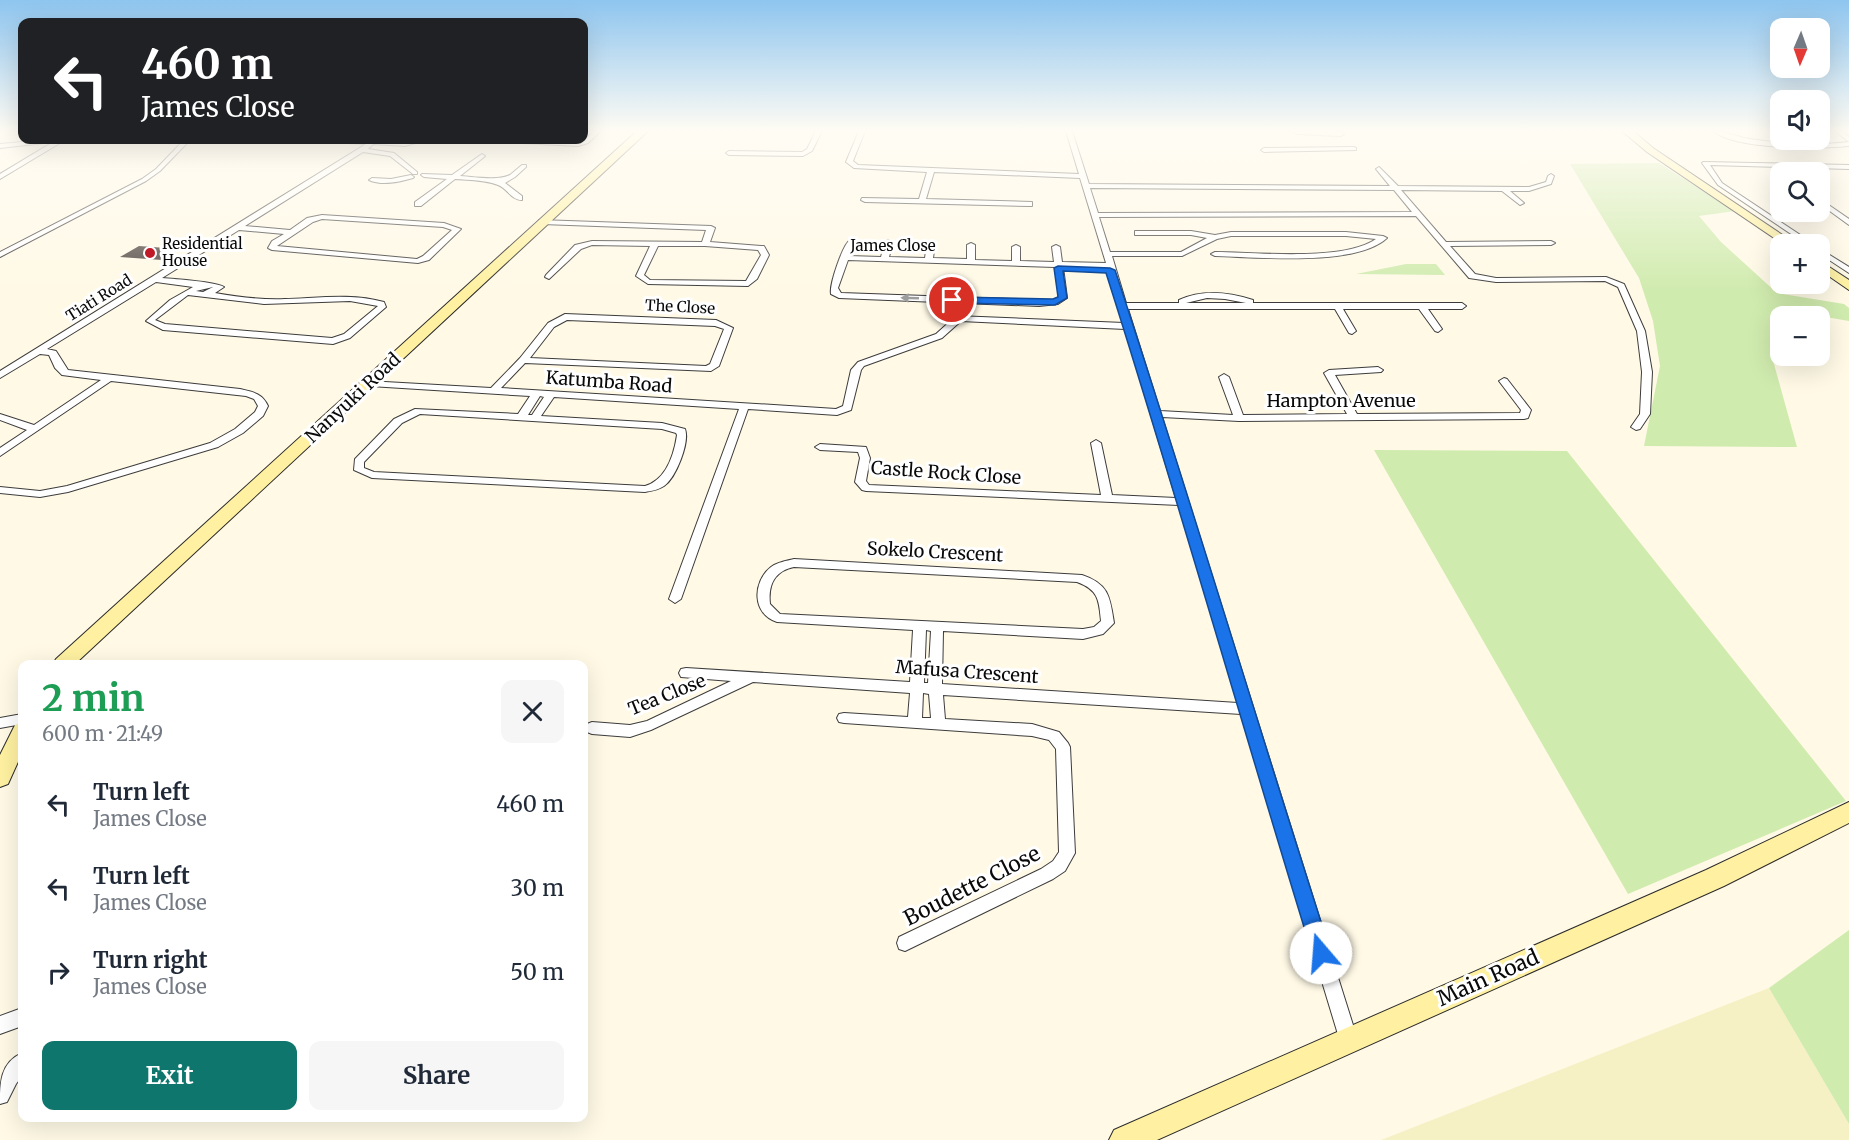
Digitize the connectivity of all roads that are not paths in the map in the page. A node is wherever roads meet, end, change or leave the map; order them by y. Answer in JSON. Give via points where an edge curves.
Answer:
{"nodes":[{"id":1,"x":136,"y":184,"type":"edge"},
{"id":2,"x":306,"y":184,"type":"edge"},
{"id":3,"x":444,"y":184,"type":"edge"},
{"id":4,"x":505,"y":184,"type":"edge"},
{"id":5,"x":584,"y":184,"type":"edge"},
{"id":6,"x":927,"y":184,"type":"edge"},
{"id":7,"x":1086,"y":184,"type":"edge"},
{"id":8,"x":1250,"y":184,"type":"edge"},
{"id":9,"x":1393,"y":184,"type":"edge"},
{"id":10,"x":1547,"y":184,"type":"edge"},
{"id":11,"x":1702,"y":184,"type":"edge"},
{"id":12,"x":1720,"y":184,"type":"edge"},
{"id":13,"x":1395,"y":187,"type":"junction"},
{"id":14,"x":1504,"y":189,"type":"junction"},
{"id":15,"x":519,"y":198,"type":"dead end"},
{"id":16,"x":865,"y":200,"type":"dead end"},
{"id":17,"x":922,"y":202,"type":"junction"},
{"id":18,"x":1520,"y":203,"type":"dead end"},
{"id":19,"x":418,"y":204,"type":"dead end"},
{"id":20,"x":1029,"y":204,"type":"dead end"},
{"id":21,"x":1830,"y":209,"type":"edge"},
{"id":22,"x":1417,"y":214,"type":"junction"},
{"id":23,"x":1095,"y":215,"type":"junction"},
{"id":24,"x":542,"y":222,"type":"junction"},
{"id":25,"x":1849,"y":223,"type":"edge"},
{"id":26,"x":696,"y":227,"type":"junction"},
{"id":27,"x":235,"y":228,"type":"junction"},
{"id":28,"x":292,"y":232,"type":"junction"},
{"id":29,"x":1138,"y":232,"type":"dead end"},
{"id":30,"x":1775,"y":234,"type":"edge"},
{"id":31,"x":1795,"y":234,"type":"edge"},
{"id":32,"x":1215,"y":237,"type":"junction"},
{"id":33,"x":850,"y":242,"type":"dead end"},
{"id":34,"x":889,"y":242,"type":"dead end"},
{"id":35,"x":655,"y":243,"type":"junction"},
{"id":36,"x":1551,"y":243,"type":"dead end"},
{"id":37,"x":687,"y":244,"type":"junction"},
{"id":38,"x":705,"y":244,"type":"junction"},
{"id":39,"x":931,"y":244,"type":"dead end"},
{"id":40,"x":1443,"y":244,"type":"junction"},
{"id":41,"x":971,"y":246,"type":"dead end"},
{"id":42,"x":1016,"y":247,"type":"dead end"},
{"id":43,"x":1056,"y":247,"type":"dead end"},
{"id":44,"x":1215,"y":254,"type":"dead end"},
{"id":45,"x":0,"y":255,"type":"edge"},
{"id":46,"x":844,"y":258,"type":"junction"},
{"id":47,"x":885,"y":258,"type":"junction"},
{"id":48,"x":1830,"y":258,"type":"edge"},
{"id":49,"x":929,"y":260,"type":"junction"},
{"id":50,"x":971,"y":261,"type":"junction"},
{"id":51,"x":1016,"y":263,"type":"junction"},
{"id":52,"x":1108,"y":264,"type":"junction"},
{"id":53,"x":1058,"y":266,"type":"junction"},
{"id":54,"x":1849,"y":271,"type":"edge"},
{"id":55,"x":1830,"y":272,"type":"edge"},
{"id":56,"x":549,"y":277,"type":"dead end"},
{"id":57,"x":155,"y":279,"type":"junction"},
{"id":58,"x":199,"y":285,"type":"junction"},
{"id":59,"x":1849,"y":286,"type":"edge"},
{"id":60,"x":189,"y":293,"type":"junction"},
{"id":61,"x":208,"y":294,"type":"junction"},
{"id":62,"x":1122,"y":306,"type":"junction"},
{"id":63,"x":1462,"y":306,"type":"dead end"},
{"id":64,"x":1338,"y":307,"type":"junction"},
{"id":65,"x":1422,"y":307,"type":"junction"},
{"id":66,"x":1128,"y":326,"type":"junction"},
{"id":67,"x":1438,"y":329,"type":"dead end"},
{"id":68,"x":1352,"y":332,"type":"dead end"},
{"id":69,"x":39,"y":351,"type":"junction"},
{"id":70,"x":523,"y":360,"type":"junction"},
{"id":71,"x":1378,"y":370,"type":"dead end"},
{"id":72,"x":0,"y":375,"type":"edge"},
{"id":73,"x":1224,"y":377,"type":"dead end"},
{"id":74,"x":108,"y":379,"type":"junction"},
{"id":75,"x":1504,"y":381,"type":"dead end"},
{"id":76,"x":370,"y":382,"type":"junction"},
{"id":77,"x":494,"y":390,"type":"junction"},
{"id":78,"x":537,"y":393,"type":"junction"},
{"id":79,"x":551,"y":394,"type":"junction"},
{"id":80,"x":744,"y":408,"type":"junction"},
{"id":81,"x":1157,"y":414,"type":"junction"},
{"id":82,"x":0,"y":417,"type":"edge"},
{"id":83,"x":1354,"y":417,"type":"junction"},
{"id":84,"x":520,"y":418,"type":"junction"},
{"id":85,"x":1239,"y":418,"type":"junction"},
{"id":86,"x":534,"y":419,"type":"junction"},
{"id":87,"x":1636,"y":428,"type":"dead end"},
{"id":88,"x":34,"y":429,"type":"junction"},
{"id":89,"x":1096,"y":443,"type":"dead end"},
{"id":90,"x":820,"y":447,"type":"dead end"},
{"id":91,"x":0,"y":453,"type":"edge"},
{"id":92,"x":0,"y":490,"type":"edge"},
{"id":93,"x":1107,"y":499,"type":"junction"},
{"id":94,"x":1183,"y":502,"type":"junction"},
{"id":95,"x":675,"y":599,"type":"dead end"},
{"id":96,"x":920,"y":627,"type":"junction"},
{"id":97,"x":938,"y":628,"type":"junction"},
{"id":98,"x":67,"y":660,"type":"edge"},
{"id":99,"x":687,"y":673,"type":"dead end"},
{"id":100,"x":752,"y":678,"type":"junction"},
{"id":101,"x":915,"y":687,"type":"junction"},
{"id":102,"x":935,"y":688,"type":"junction"},
{"id":103,"x":1245,"y":709,"type":"junction"},
{"id":104,"x":844,"y":718,"type":"dead end"},
{"id":105,"x":18,"y":721,"type":"edge"},
{"id":106,"x":0,"y":723,"type":"edge"},
{"id":107,"x":915,"y":723,"type":"junction"},
{"id":108,"x":939,"y":725,"type":"junction"},
{"id":109,"x":592,"y":728,"type":"dead end"},
{"id":110,"x":18,"y":740,"type":"edge"},
{"id":111,"x":0,"y":778,"type":"edge"},
{"id":112,"x":1849,"y":812,"type":"edge"},
{"id":113,"x":905,"y":943,"type":"dead end"},
{"id":114,"x":18,"y":1018,"type":"edge"},
{"id":115,"x":0,"y":1025,"type":"edge"},
{"id":116,"x":1349,"y":1041,"type":"junction"},
{"id":117,"x":18,"y":1067,"type":"edge"},
{"id":118,"x":0,"y":1095,"type":"edge"},
{"id":119,"x":1124,"y":1140,"type":"edge"}],
"edges":[{"from":1,"to":45,"type":"street"},
{"from":2,"to":27,"type":"street","name":"Tiati Road"},
{"from":3,"to":19,"type":"street"},
{"from":4,"to":15,"type":"street"},
{"from":5,"to":24,"type":"street","name":"Nanyuki Road"},
{"from":6,"to":17,"type":"street"},
{"from":7,"to":23,"type":"street"},
{"from":8,"to":13,"type":"street"},
{"from":9,"to":13,"type":"street"},
{"from":10,"to":14,"type":"street"},
{"from":11,"to":30,"type":"street"},
{"from":12,"to":31,"type":"street"},
{"from":13,"to":14,"type":"street"},
{"from":13,"to":22,"type":"street"},
{"from":14,"to":18,"type":"street"},
{"from":16,"to":17,"type":"street"},
{"from":17,"to":20,"type":"street"},
{"from":21,"to":25,"type":"street"},
{"from":22,"to":23,"type":"street"},
{"from":22,"to":40,"type":"street"},
{"from":23,"to":52,"type":"street"},
{"from":24,"to":26,"type":"street"},
{"from":24,"to":76,"type":"street","name":"Nanyuki Road"},
{"from":26,"to":37,"type":"street"},
{"from":26,"to":38,"type":"street","via":[[711,228]]},
{"from":27,"to":28,"type":"street"},
{"from":27,"to":57,"type":"street","name":"Tiati Road"},
{"from":28,"to":28,"type":"street","via":[[272,248],[418,261],[457,229],[325,217],[313,219]]},
{"from":29,"to":32,"type":"street"},
{"from":32,"to":44,"type":"street","via":[[1335,234],[1383,238],[1371,247],[1342,254]]},
{"from":32,"to":52,"type":"street","name":"James Close","via":[[1182,254]]},
{"from":33,"to":46,"type":"street"},
{"from":34,"to":47,"type":"street"},
{"from":35,"to":37,"type":"street"},
{"from":35,"to":38,"type":"street","via":[[640,276],[648,282],[748,284],[765,255],[757,247]]},
{"from":35,"to":56,"type":"street","via":[[584,244]]},
{"from":36,"to":40,"type":"street"},
{"from":37,"to":38,"type":"street"},
{"from":39,"to":49,"type":"street"},
{"from":40,"to":87,"type":"street","via":[[1476,278],[1600,279],[1621,286],[1641,331],[1647,372],[1646,414]]},
{"from":41,"to":50,"type":"street"},
{"from":42,"to":51,"type":"street"},
{"from":43,"to":53,"type":"street"},
{"from":46,"to":47,"type":"street","name":"James Close"},
{"from":53,"to":46,"type":"street","name":"James Close","one_way":true,"via":[[1063,298],[1055,302],[844,295],[834,291]]},
{"from":47,"to":49,"type":"street","name":"James Close"},
{"from":48,"to":54,"type":"street"},
{"from":49,"to":50,"type":"street","name":"James Close"},
{"from":50,"to":51,"type":"street","name":"James Close"},
{"from":51,"to":53,"type":"street","name":"James Close"},
{"from":52,"to":53,"type":"street","name":"James Close"},
{"from":52,"to":62,"type":"street"},
{"from":55,"to":59,"type":"street"},
{"from":57,"to":58,"type":"street"},
{"from":57,"to":69,"type":"street","name":"Tiati Road"},
{"from":58,"to":60,"type":"street"},
{"from":58,"to":61,"type":"street","via":[[219,285],[219,289]]},
{"from":60,"to":61,"type":"street"},
{"from":60,"to":61,"type":"street","via":[[150,321],[163,327],[333,341],[347,336],[382,307],[373,301],[335,298],[276,301]]},
{"from":62,"to":64,"type":"street"},
{"from":62,"to":66,"type":"street"},
{"from":63,"to":65,"type":"street"},
{"from":64,"to":65,"type":"street"},
{"from":64,"to":68,"type":"street"},
{"from":65,"to":67,"type":"street"},
{"from":66,"to":80,"type":"street","name":"Katumba Road","via":[[957,318],[939,336],[861,364],[846,411]]},
{"from":66,"to":81,"type":"street"},
{"from":69,"to":72,"type":"street","name":"Tiati Road"},
{"from":69,"to":74,"type":"street","via":[[53,353],[63,372]]},
{"from":70,"to":70,"type":"street","name":"The Close","via":[[708,369],[714,366],[729,331],[727,325],[716,323],[565,317],[551,325]]},
{"from":70,"to":77,"type":"street","name":"The Close"},
{"from":71,"to":83,"type":"street","via":[[1329,373]]},
{"from":73,"to":85,"type":"street"},
{"from":74,"to":88,"type":"street"},
{"from":74,"to":92,"type":"street","via":[[240,392],[255,395],[263,406],[239,431],[214,445],[68,489],[40,494]]},
{"from":75,"to":83,"type":"street","name":"Hampton Avenue","via":[[1526,410],[1524,416]]},
{"from":76,"to":77,"type":"street","name":"Katumba Road"},
{"from":76,"to":98,"type":"street","name":"Nanyuki Road"},
{"from":77,"to":78,"type":"street","name":"Katumba Road"},
{"from":78,"to":79,"type":"street","name":"Katumba Road"},
{"from":78,"to":84,"type":"street"},
{"from":79,"to":80,"type":"street","name":"Katumba Road"},
{"from":79,"to":86,"type":"street"},
{"from":80,"to":95,"type":"street"},
{"from":81,"to":85,"type":"street","name":"Hampton Avenue"},
{"from":81,"to":94,"type":"street"},
{"from":82,"to":88,"type":"street"},
{"from":83,"to":85,"type":"street","name":"Hampton Avenue"},
{"from":84,"to":86,"type":"street"},
{"from":84,"to":86,"type":"street","via":[[433,411],[410,413],[367,452],[357,468],[372,475],[645,489],[665,479],[683,440],[681,431],[662,426]]},
{"from":88,"to":91,"type":"street"},
{"from":89,"to":93,"type":"street"},
{"from":90,"to":93,"type":"street","name":"Castle Rock Close","via":[[862,449],[865,458],[860,482],[866,488]]},
{"from":93,"to":94,"type":"street","name":"Castle Rock Close"},
{"from":94,"to":103,"type":"street"},
{"from":96,"to":97,"type":"street","name":"Sokelo Crescent"},
{"from":96,"to":97,"type":"street","name":"Sokelo Crescent","via":[[777,618],[764,606],[767,578],[777,568],[794,563],[1068,576],[1087,581],[1103,592],[1108,623],[1098,631],[1083,634]]},
{"from":96,"to":101,"type":"street"},
{"from":97,"to":102,"type":"street"},
{"from":99,"to":100,"type":"street","name":"Mafusa Crescent"},
{"from":100,"to":101,"type":"street","name":"Mafusa Crescent"},
{"from":100,"to":109,"type":"street","name":"Tea Close","via":[[651,725],[630,730]]},
{"from":101,"to":102,"type":"street","name":"Mafusa Crescent"},
{"from":101,"to":107,"type":"street"},
{"from":102,"to":103,"type":"street","name":"Mafusa Crescent"},
{"from":102,"to":108,"type":"street"},
{"from":103,"to":116,"type":"street"},
{"from":104,"to":107,"type":"street","name":"Boudette Close"},
{"from":105,"to":106,"type":"street"},
{"from":107,"to":108,"type":"street","name":"Boudette Close"},
{"from":108,"to":113,"type":"street","name":"Boudette Close","via":[[1032,730],[1046,732],[1060,741],[1067,853],[1059,866],[1047,874]]},
{"from":110,"to":111,"type":"street"},
{"from":112,"to":116,"type":"street","name":"Main Road","via":[[1715,878]]},
{"from":114,"to":115,"type":"street"},
{"from":116,"to":119,"type":"street","name":"Main Road"},
{"from":117,"to":118,"type":"street"}]}
